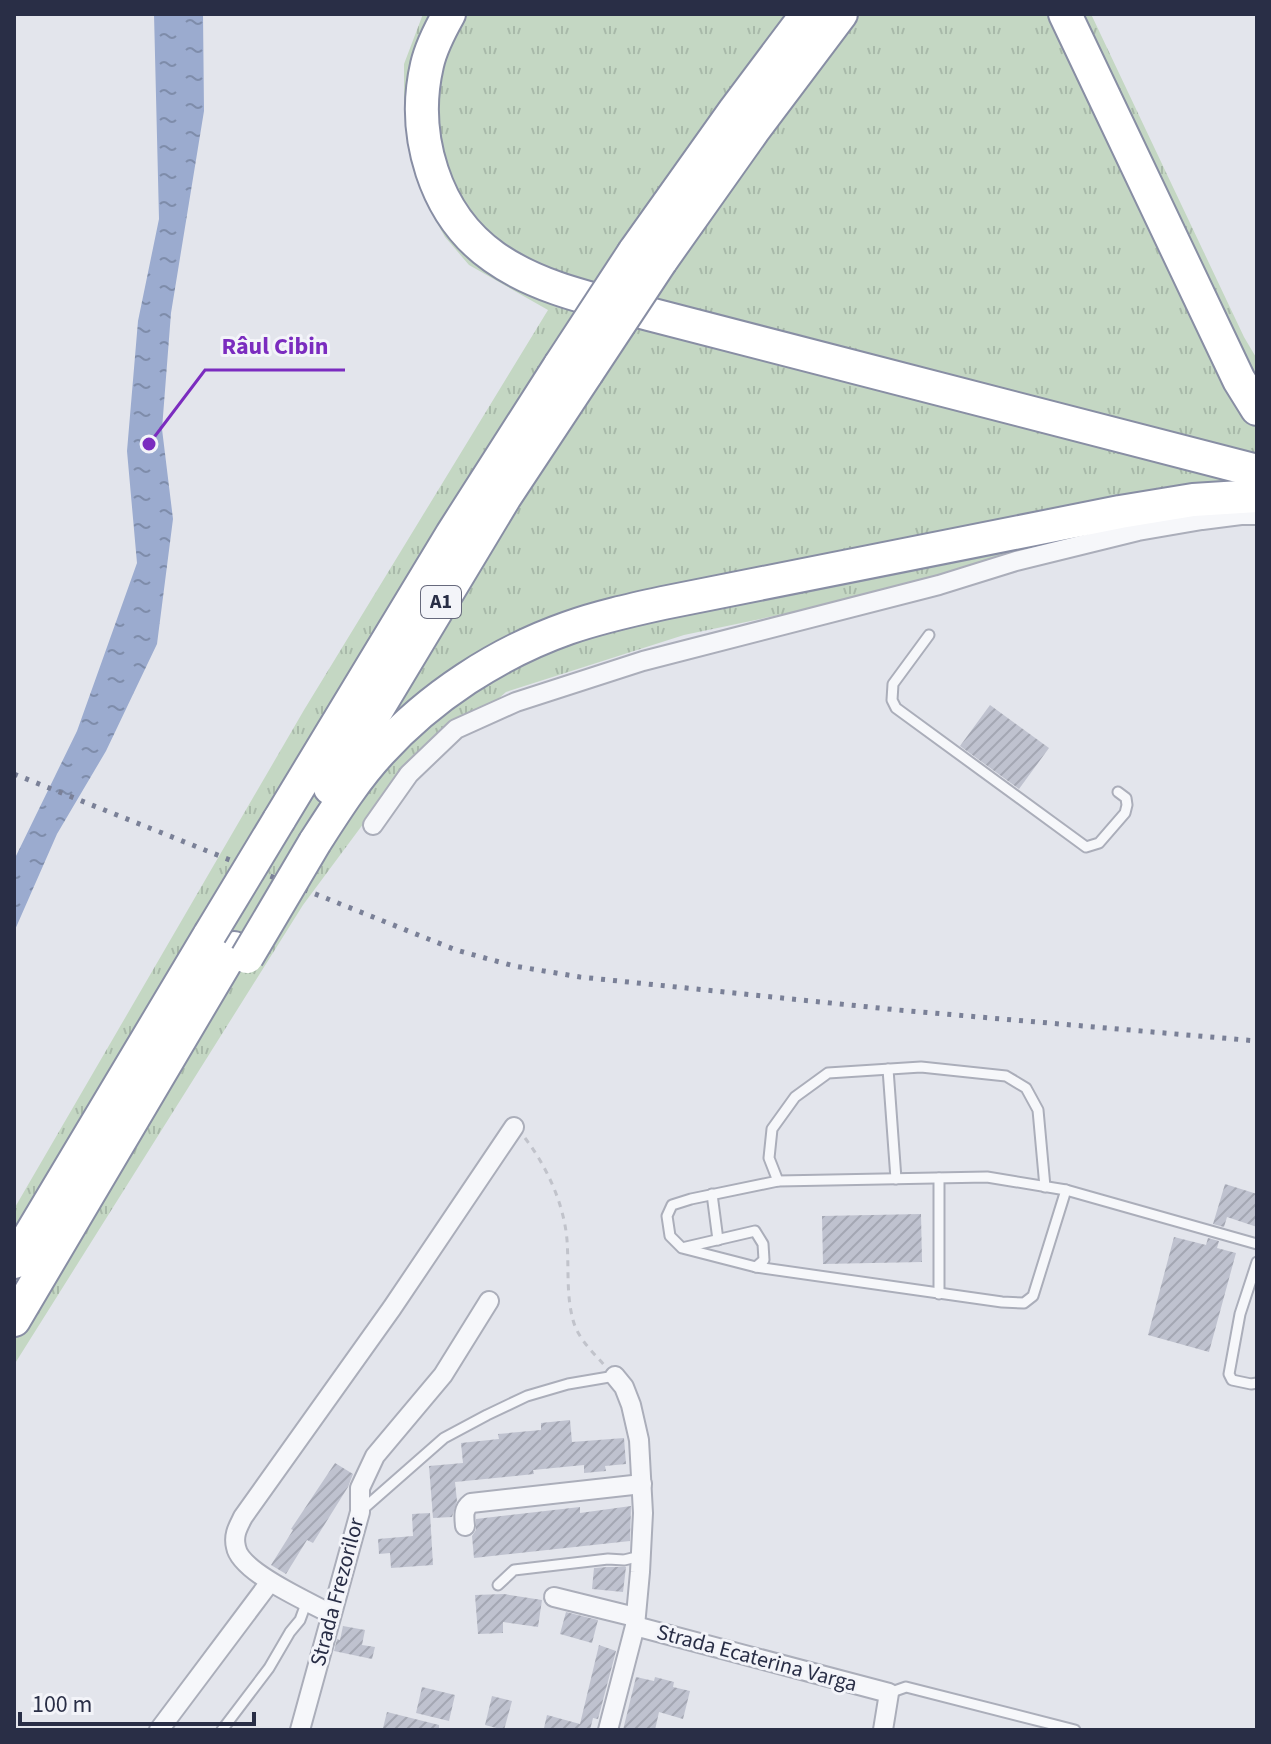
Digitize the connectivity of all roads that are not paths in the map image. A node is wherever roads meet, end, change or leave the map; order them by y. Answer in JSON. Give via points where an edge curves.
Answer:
{"nodes":[{"id":1,"x":449,"y":14,"type":"edge"},
{"id":2,"x":790,"y":14,"type":"edge"},
{"id":3,"x":807,"y":14,"type":"edge"},
{"id":4,"x":841,"y":14,"type":"edge"},
{"id":5,"x":1065,"y":14,"type":"edge"},
{"id":6,"x":638,"y":254,"type":"junction"},
{"id":7,"x":1257,"y":409,"type":"edge"},
{"id":8,"x":1257,"y":471,"type":"edge"},
{"id":9,"x":1257,"y":496,"type":"edge"},
{"id":10,"x":1257,"y":515,"type":"edge"},
{"id":11,"x":929,"y":635,"type":"dead end"},
{"id":12,"x":1118,"y":792,"type":"dead end"},
{"id":13,"x":373,"y":825,"type":"dead end"},
{"id":14,"x":290,"y":828,"type":"junction"},
{"id":15,"x":222,"y":942,"type":"junction"},
{"id":16,"x":888,"y":1069,"type":"junction"},
{"id":17,"x":514,"y":1127,"type":"road end"},
{"id":18,"x":939,"y":1178,"type":"junction"},
{"id":19,"x":896,"y":1179,"type":"junction"},
{"id":20,"x":778,"y":1181,"type":"junction"},
{"id":21,"x":1045,"y":1187,"type":"junction"},
{"id":22,"x":1066,"y":1190,"type":"junction"},
{"id":23,"x":712,"y":1194,"type":"junction"},
{"id":24,"x":718,"y":1240,"type":"junction"},
{"id":25,"x":1257,"y":1244,"type":"edge"},
{"id":26,"x":682,"y":1248,"type":"junction"},
{"id":27,"x":1257,"y":1262,"type":"edge"},
{"id":28,"x":756,"y":1267,"type":"junction"},
{"id":29,"x":28,"y":1268,"type":"edge"},
{"id":30,"x":939,"y":1294,"type":"junction"},
{"id":31,"x":489,"y":1301,"type":"dead end"},
{"id":32,"x":14,"y":1320,"type":"edge"},
{"id":33,"x":615,"y":1376,"type":"joint"},
{"id":34,"x":1257,"y":1383,"type":"edge"},
{"id":35,"x":642,"y":1484,"type":"junction"},
{"id":36,"x":360,"y":1512,"type":"junction"},
{"id":37,"x":465,"y":1526,"type":"dead end"},
{"id":38,"x":641,"y":1556,"type":"junction"},
{"id":39,"x":270,"y":1582,"type":"junction"},
{"id":40,"x":498,"y":1585,"type":"dead end"},
{"id":41,"x":554,"y":1597,"type":"dead end"},
{"id":42,"x":307,"y":1601,"type":"junction"},
{"id":43,"x":331,"y":1614,"type":"junction"},
{"id":44,"x":635,"y":1622,"type":"junction"},
{"id":45,"x":889,"y":1693,"type":"junction"},
{"id":46,"x":159,"y":1730,"type":"edge"},
{"id":47,"x":222,"y":1730,"type":"edge"},
{"id":48,"x":300,"y":1730,"type":"edge"},
{"id":49,"x":608,"y":1730,"type":"edge"},
{"id":50,"x":883,"y":1730,"type":"edge"},
{"id":51,"x":1075,"y":1730,"type":"edge"}],
"edges":[{"from":1,"to":8,"type":"highway","via":[[427,61],[422,89],[423,137],[431,166],[456,220],[494,257],[528,277],[649,314]]},
{"from":2,"to":6,"type":"highway"},
{"from":3,"to":6,"type":"highway","number":"A1"},
{"from":4,"to":6,"type":"highway","number":"A1","via":[[753,131]]},
{"from":5,"to":7,"type":"highway"},
{"from":6,"to":14,"type":"highway","number":"A1","bridge":true,"via":[[452,534]]},
{"from":9,"to":14,"type":"highway","via":[[1120,512],[663,603],[569,627],[495,661],[446,694],[379,753],[353,785]]},
{"from":10,"to":13,"type":"street","via":[[1138,531],[1016,561],[643,661],[516,702],[456,729],[409,774]]},
{"from":11,"to":12,"type":"lane","via":[[893,684],[896,708],[1086,847],[1099,843],[1125,813],[1126,798]]},
{"from":14,"to":15,"type":"highway","number":"A1","bridge":true},
{"from":14,"to":15,"type":"highway","bridge":true},
{"from":15,"to":29,"type":"highway","number":"A1","via":[[100,1177]]},
{"from":15,"to":29,"type":"highway","number":"A1","via":[[35,1226]]},
{"from":16,"to":19,"type":"lane"},
{"from":16,"to":20,"type":"lane","via":[[828,1073],[795,1097],[772,1129],[769,1158]]},
{"from":16,"to":21,"type":"lane","via":[[1006,1076],[1026,1088],[1038,1110]]},
{"from":17,"to":39,"type":"street","via":[[243,1517],[235,1533],[236,1549]]},
{"from":18,"to":19,"type":"lane"},
{"from":18,"to":21,"type":"lane","via":[[987,1177]]},
{"from":18,"to":30,"type":"lane"},
{"from":19,"to":20,"type":"lane"},
{"from":20,"to":23,"type":"lane"},
{"from":21,"to":22,"type":"lane"},
{"from":22,"to":25,"type":"lane"},
{"from":22,"to":30,"type":"lane","via":[[1033,1296],[1024,1303]]},
{"from":23,"to":24,"type":"lane"},
{"from":23,"to":26,"type":"lane","via":[[672,1205],[667,1216],[670,1236]]},
{"from":24,"to":26,"type":"lane"},
{"from":24,"to":28,"type":"lane","via":[[755,1231],[764,1260]]},
{"from":26,"to":28,"type":"lane"},
{"from":27,"to":34,"type":"lane","via":[[1229,1374],[1232,1380]]},
{"from":28,"to":30,"type":"lane"},
{"from":29,"to":32,"type":"highway","number":"A1"},
{"from":31,"to":36,"type":"street","name":"Strada Frezorilor","via":[[443,1375],[375,1456],[360,1488]]},
{"from":33,"to":35,"type":"street","via":[[631,1405]]},
{"from":33,"to":36,"type":"lane","via":[[527,1396],[444,1438]]},
{"from":35,"to":37,"type":"street","via":[[471,1503],[464,1513]]},
{"from":35,"to":38,"type":"street"},
{"from":36,"to":43,"type":"street","name":"Strada Frezorilor"},
{"from":38,"to":40,"type":"lane","via":[[514,1570]]},
{"from":38,"to":44,"type":"street"},
{"from":39,"to":42,"type":"street"},
{"from":39,"to":46,"type":"street"},
{"from":41,"to":44,"type":"street"},
{"from":42,"to":43,"type":"street"},
{"from":42,"to":47,"type":"lane","via":[[269,1668]]},
{"from":43,"to":48,"type":"street","name":"Strada Frezorilor"},
{"from":44,"to":45,"type":"street","name":"Strada Ecaterina Varga"},
{"from":44,"to":49,"type":"street","name":"Strada Ecaterina Varga"},
{"from":45,"to":50,"type":"street"},
{"from":45,"to":51,"type":"lane","via":[[906,1687]]}]}
